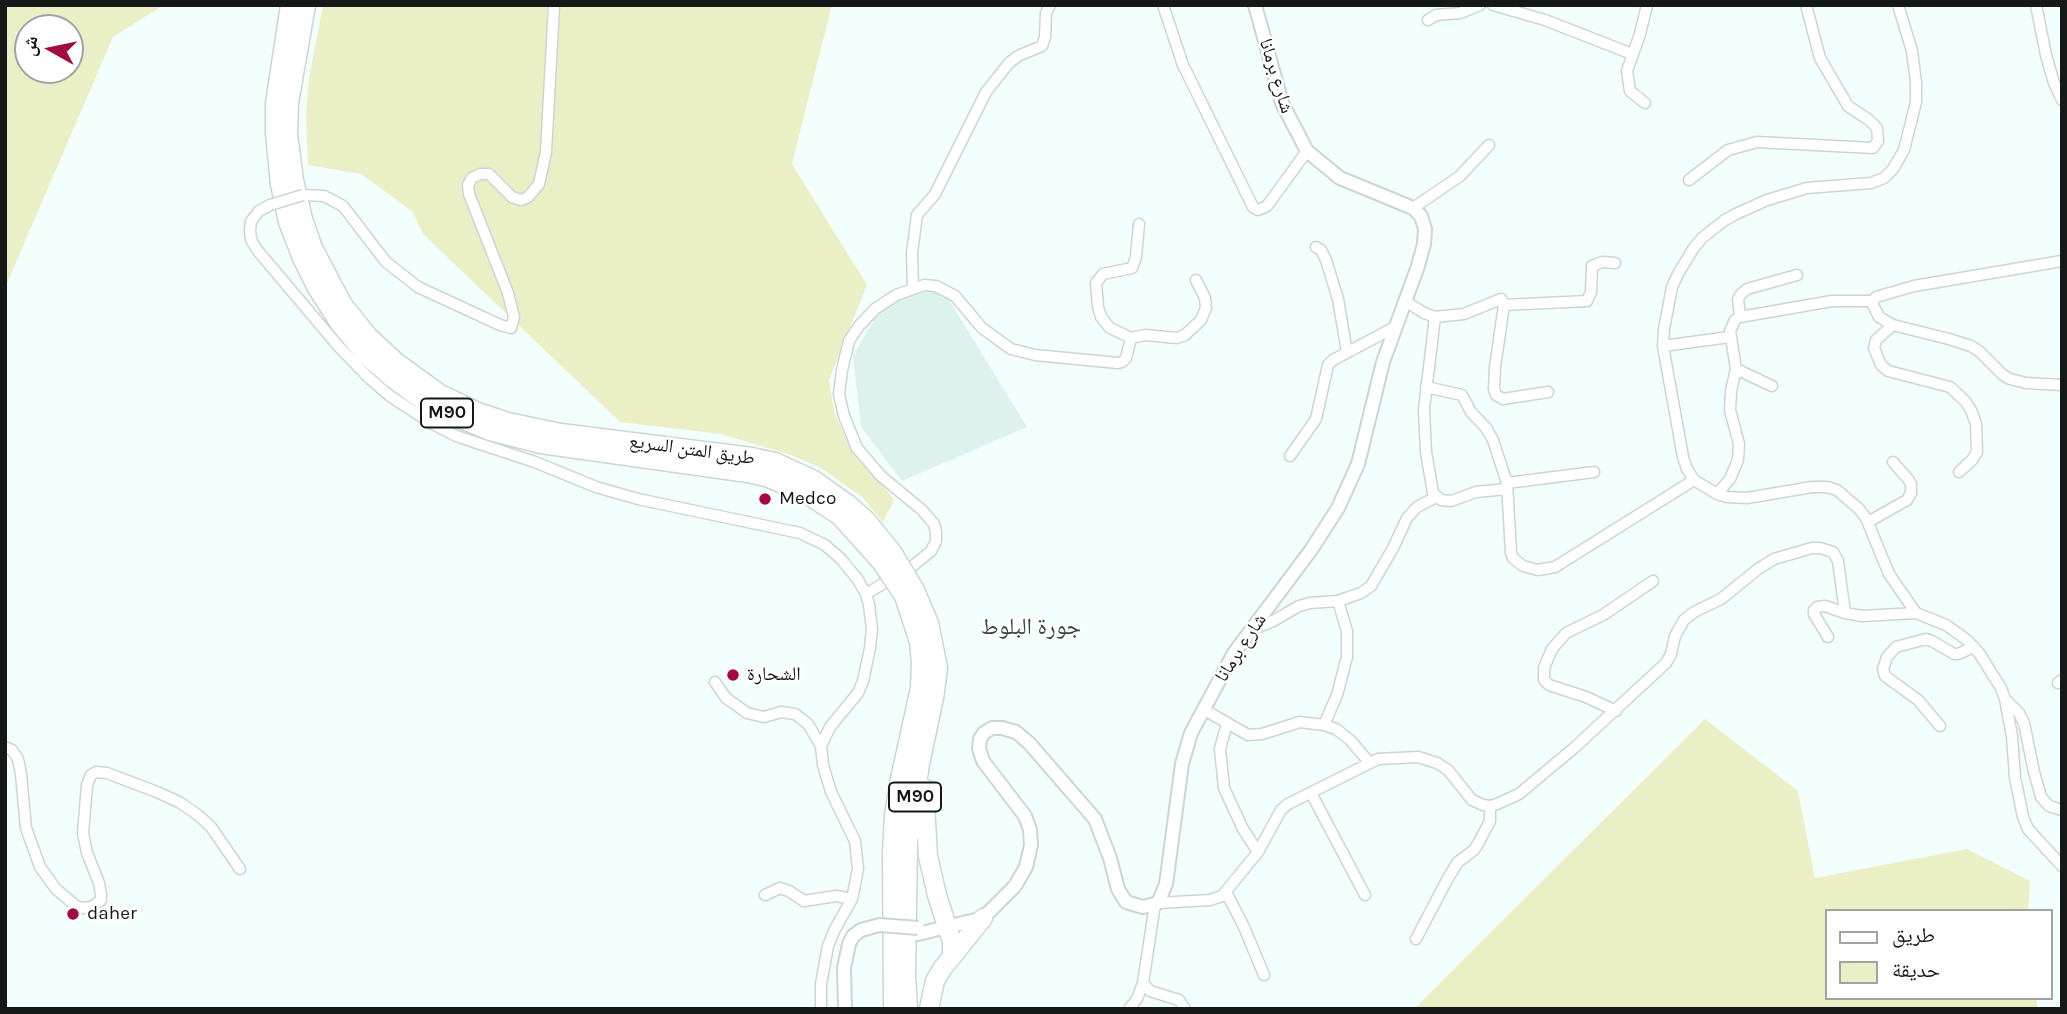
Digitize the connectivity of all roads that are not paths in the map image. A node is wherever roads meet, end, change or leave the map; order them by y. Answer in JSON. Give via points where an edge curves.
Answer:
{"nodes":[{"id":1,"x":290,"y":5,"type":"edge"},
{"id":2,"x":306,"y":5,"type":"edge"},
{"id":3,"x":554,"y":5,"type":"edge"},
{"id":4,"x":1050,"y":5,"type":"edge"},
{"id":5,"x":1163,"y":5,"type":"edge"},
{"id":6,"x":1255,"y":5,"type":"edge"},
{"id":7,"x":1480,"y":5,"type":"edge"},
{"id":8,"x":1493,"y":5,"type":"edge"},
{"id":9,"x":1647,"y":5,"type":"edge"},
{"id":10,"x":1806,"y":5,"type":"edge"},
{"id":11,"x":1898,"y":5,"type":"edge"},
{"id":12,"x":2036,"y":5,"type":"edge"},
{"id":13,"x":1427,"y":20,"type":"dead end"},
{"id":14,"x":1632,"y":54,"type":"junction"},
{"id":15,"x":2062,"y":100,"type":"edge"},
{"id":16,"x":1645,"y":103,"type":"dead end"},
{"id":17,"x":1489,"y":145,"type":"dead end"},
{"id":18,"x":1307,"y":151,"type":"junction"},
{"id":19,"x":1689,"y":180,"type":"dead end"},
{"id":20,"x":1413,"y":208,"type":"junction"},
{"id":21,"x":1139,"y":224,"type":"dead end"},
{"id":22,"x":1316,"y":247,"type":"dead end"},
{"id":23,"x":2062,"y":261,"type":"edge"},
{"id":24,"x":1615,"y":263,"type":"dead end"},
{"id":25,"x":1797,"y":275,"type":"dead end"},
{"id":26,"x":1196,"y":280,"type":"dead end"},
{"id":27,"x":913,"y":289,"type":"junction"},
{"id":28,"x":1873,"y":301,"type":"junction"},
{"id":29,"x":1405,"y":302,"type":"junction"},
{"id":30,"x":1504,"y":305,"type":"junction"},
{"id":31,"x":1435,"y":317,"type":"junction"},
{"id":32,"x":1740,"y":317,"type":"junction"},
{"id":33,"x":1893,"y":325,"type":"junction"},
{"id":34,"x":1395,"y":327,"type":"junction"},
{"id":35,"x":1730,"y":337,"type":"junction"},
{"id":36,"x":1131,"y":338,"type":"junction"},
{"id":37,"x":1663,"y":346,"type":"junction"},
{"id":38,"x":1347,"y":352,"type":"junction"},
{"id":39,"x":1736,"y":369,"type":"junction"},
{"id":40,"x":2062,"y":385,"type":"edge"},
{"id":41,"x":1772,"y":386,"type":"dead end"},
{"id":42,"x":1426,"y":387,"type":"junction"},
{"id":43,"x":1548,"y":393,"type":"dead end"},
{"id":44,"x":1290,"y":456,"type":"dead end"},
{"id":45,"x":1893,"y":462,"type":"dead end"},
{"id":46,"x":1594,"y":472,"type":"dead end"},
{"id":47,"x":1959,"y":472,"type":"dead end"},
{"id":48,"x":1694,"y":480,"type":"junction"},
{"id":49,"x":1507,"y":486,"type":"junction"},
{"id":50,"x":1717,"y":494,"type":"junction"},
{"id":51,"x":1436,"y":497,"type":"junction"},
{"id":52,"x":1868,"y":522,"type":"junction"},
{"id":53,"x":887,"y":557,"type":"junction"},
{"id":54,"x":1653,"y":581,"type":"dead end"},
{"id":55,"x":909,"y":593,"type":"junction"},
{"id":56,"x":866,"y":594,"type":"junction"},
{"id":57,"x":1338,"y":601,"type":"junction"},
{"id":58,"x":1845,"y":613,"type":"junction"},
{"id":59,"x":1916,"y":613,"type":"junction"},
{"id":60,"x":1250,"y":630,"type":"junction"},
{"id":61,"x":1828,"y":637,"type":"dead end"},
{"id":62,"x":1974,"y":647,"type":"junction"},
{"id":63,"x":715,"y":682,"type":"dead end"},
{"id":64,"x":2005,"y":699,"type":"junction"},
{"id":65,"x":1203,"y":709,"type":"junction"},
{"id":66,"x":1615,"y":711,"type":"junction"},
{"id":67,"x":1227,"y":723,"type":"junction"},
{"id":68,"x":1324,"y":725,"type":"junction"},
{"id":69,"x":1940,"y":726,"type":"dead end"},
{"id":70,"x":821,"y":746,"type":"junction"},
{"id":71,"x":5,"y":747,"type":"edge"},
{"id":72,"x":1369,"y":762,"type":"junction"},
{"id":73,"x":920,"y":764,"type":"junction"},
{"id":74,"x":1311,"y":793,"type":"junction"},
{"id":75,"x":1490,"y":806,"type":"junction"},
{"id":76,"x":2062,"y":810,"type":"edge"},
{"id":77,"x":1258,"y":852,"type":"junction"},
{"id":78,"x":2062,"y":866,"type":"edge"},
{"id":79,"x":240,"y":869,"type":"dead end"},
{"id":80,"x":1226,"y":892,"type":"junction"},
{"id":81,"x":765,"y":895,"type":"dead end"},
{"id":82,"x":1365,"y":895,"type":"dead end"},
{"id":83,"x":852,"y":899,"type":"junction"},
{"id":84,"x":1156,"y":903,"type":"junction"},
{"id":85,"x":984,"y":918,"type":"junction"},
{"id":86,"x":880,"y":928,"type":"junction"},
{"id":87,"x":948,"y":928,"type":"junction"},
{"id":88,"x":1416,"y":939,"type":"dead end"},
{"id":89,"x":952,"y":956,"type":"junction"},
{"id":90,"x":1264,"y":975,"type":"dead end"},
{"id":91,"x":892,"y":982,"type":"junction"},
{"id":92,"x":1143,"y":983,"type":"junction"},
{"id":93,"x":821,"y":1009,"type":"edge"},
{"id":94,"x":845,"y":1009,"type":"edge"},
{"id":95,"x":851,"y":1009,"type":"edge"},
{"id":96,"x":885,"y":1009,"type":"edge"},
{"id":97,"x":893,"y":1009,"type":"edge"},
{"id":98,"x":908,"y":1009,"type":"edge"},
{"id":99,"x":929,"y":1009,"type":"edge"},
{"id":100,"x":1129,"y":1009,"type":"edge"},
{"id":101,"x":1185,"y":1009,"type":"edge"}],
"edges":[{"from":1,"to":53,"type":"highway","name":"طريق المتن السريع","number":"M90","via":[[275,113],[288,222],[317,288],[364,353],[422,400],[490,431],[541,444],[766,477],[804,493],[840,516]]},
{"from":2,"to":53,"type":"highway","name":"طريق المتن السريع","number":"M90","via":[[289,103],[294,180],[319,259],[343,304],[386,354],[440,394],[508,422],[775,462],[814,480],[848,504],[867,521]]},
{"from":3,"to":56,"type":"street","bridge":true,"via":[[546,152],[539,184],[521,200],[489,174],[472,178],[468,185],[508,293],[514,317],[511,328],[418,287],[386,262],[343,206],[324,197],[303,195],[259,211],[251,221],[251,240],[369,378],[431,423],[596,487],[800,533],[841,559]]},
{"from":4,"to":27,"type":"street","via":[[1042,46],[1009,63],[986,92],[935,194],[917,215]]},
{"from":5,"to":18,"type":"street","via":[[1184,65],[1253,207],[1267,206]]},
{"from":6,"to":18,"type":"street","name":"شارع برمانا","via":[[1282,103]]},
{"from":7,"to":13,"type":"street"},
{"from":8,"to":14,"type":"street"},
{"from":9,"to":14,"type":"street"},
{"from":10,"to":19,"type":"street","via":[[1820,58],[1848,106],[1877,128],[1878,141],[1873,148],[1757,142],[1728,150]]},
{"from":11,"to":37,"type":"street","via":[[1912,51],[1916,102],[1904,150],[1893,169],[1871,183],[1818,186],[1767,200],[1713,228],[1693,249],[1672,287]]},
{"from":12,"to":15,"type":"street","via":[[2046,55]]},
{"from":14,"to":16,"type":"street","via":[[1627,82],[1630,91]]},
{"from":17,"to":20,"type":"street","via":[[1460,176]]},
{"from":18,"to":20,"type":"street","name":"شارع برمانا","via":[[1340,178]]},
{"from":20,"to":29,"type":"street","name":"شارع برمانا","via":[[1425,229],[1424,244]]},
{"from":21,"to":36,"type":"street","via":[[1132,268],[1103,274],[1096,291],[1105,323]]},
{"from":22,"to":38,"type":"street","via":[[1326,260],[1338,299]]},
{"from":23,"to":28,"type":"street","via":[[1925,283]]},
{"from":24,"to":30,"type":"street","via":[[1592,266],[1587,301]]},
{"from":25,"to":32,"type":"street","via":[[1747,289],[1738,299]]},
{"from":26,"to":36,"type":"street","via":[[1206,308],[1194,328],[1177,338]]},
{"from":27,"to":36,"type":"street","via":[[924,285],[948,290],[982,328],[1011,349],[1035,355],[1118,363],[1126,358]]},
{"from":27,"to":56,"type":"street","via":[[875,309],[859,326],[849,341],[839,394],[858,448],[881,476],[934,524],[936,541],[915,565]]},
{"from":28,"to":32,"type":"street","via":[[1832,301]]},
{"from":28,"to":33,"type":"street","via":[[1879,317]]},
{"from":29,"to":31,"type":"street"},
{"from":29,"to":34,"type":"street","name":"شارع برمانا"},
{"from":30,"to":31,"type":"street","via":[[1501,299],[1464,314]]},
{"from":30,"to":43,"type":"street","via":[[1496,395],[1503,399]]},
{"from":31,"to":42,"type":"street"},
{"from":32,"to":35,"type":"street","via":[[1731,325]]},
{"from":33,"to":40,"type":"street","via":[[1971,346],[2010,379]]},
{"from":33,"to":47,"type":"street","via":[[1876,340],[1874,348],[1881,365],[1888,371],[1950,387],[1971,410],[1977,452]]},
{"from":34,"to":38,"type":"street"},
{"from":34,"to":60,"type":"street","name":"شارع برمانا","via":[[1351,483],[1311,550]]},
{"from":35,"to":37,"type":"street"},
{"from":35,"to":39,"type":"street"},
{"from":37,"to":48,"type":"street","via":[[1682,457]]},
{"from":38,"to":44,"type":"street","via":[[1328,365],[1316,419]]},
{"from":39,"to":41,"type":"street"},
{"from":39,"to":50,"type":"street","via":[[1730,410],[1739,444],[1738,460]]},
{"from":42,"to":49,"type":"street","via":[[1464,397],[1493,440]]},
{"from":42,"to":51,"type":"street","via":[[1424,432]]},
{"from":45,"to":52,"type":"street","via":[[1908,478],[1911,493]]},
{"from":46,"to":49,"type":"street"},
{"from":48,"to":49,"type":"street","via":[[1555,567],[1538,570],[1518,563],[1511,552]]},
{"from":48,"to":50,"type":"street"},
{"from":49,"to":51,"type":"street","via":[[1451,502]]},
{"from":50,"to":52,"type":"street","via":[[1736,499],[1827,487],[1851,501]]},
{"from":51,"to":57,"type":"street","via":[[1407,518],[1370,586]]},
{"from":52,"to":59,"type":"street","via":[[1889,574]]},
{"from":53,"to":55,"type":"highway","name":"طريق المتن السريع","number":"M90","bridge":true},
{"from":54,"to":66,"type":"street","via":[[1603,615],[1566,633],[1544,668],[1549,685]]},
{"from":55,"to":73,"type":"highway","name":"طريق المتن السريع","number":"M90","via":[[929,623],[938,668]]},
{"from":55,"to":91,"type":"highway","name":"طريق المتن السريع","number":"M90","via":[[919,642],[920,688],[894,815]]},
{"from":56,"to":70,"type":"street","via":[[872,629],[863,681]]},
{"from":57,"to":60,"type":"street","via":[[1310,603]]},
{"from":57,"to":68,"type":"street","via":[[1347,631],[1347,657]]},
{"from":58,"to":59,"type":"street"},
{"from":58,"to":61,"type":"street","via":[[1825,606],[1814,610]]},
{"from":58,"to":66,"type":"street","via":[[1833,552],[1812,548],[1774,559],[1684,620],[1666,663]]},
{"from":59,"to":62,"type":"street","via":[[1946,625]]},
{"from":60,"to":65,"type":"street","name":"شارع برمانا"},
{"from":62,"to":64,"type":"street"},
{"from":62,"to":69,"type":"street","via":[[1954,654],[1926,639],[1896,647],[1887,657],[1885,676],[1918,700]]},
{"from":63,"to":70,"type":"street","via":[[726,698],[747,713],[764,717],[795,714],[808,724]]},
{"from":64,"to":76,"type":"street","via":[[2024,723],[2041,797]]},
{"from":64,"to":78,"type":"street","via":[[2023,817],[2028,829]]},
{"from":65,"to":67,"type":"street"},
{"from":65,"to":84,"type":"street","name":"شارع برمانا","via":[[1185,752],[1166,884]]},
{"from":66,"to":75,"type":"street","via":[[1519,794]]},
{"from":67,"to":68,"type":"street","via":[[1255,736],[1300,722]]},
{"from":67,"to":77,"type":"street","via":[[1220,749],[1224,788]]},
{"from":68,"to":72,"type":"street","via":[[1350,740]]},
{"from":70,"to":83,"type":"street","via":[[831,792],[857,850]]},
{"from":71,"to":79,"type":"street","via":[[18,759],[26,828],[40,867],[56,889],[76,905],[92,907],[102,895],[83,833],[87,785],[96,772],[157,792],[198,815]]},
{"from":72,"to":74,"type":"street"},
{"from":72,"to":75,"type":"street","via":[[1418,757],[1437,762],[1472,800]]},
{"from":73,"to":87,"type":"highway","via":[[928,856]]},
{"from":73,"to":98,"type":"highway","name":"طريق المتن السريع","number":"M90","via":[[908,841]]},
{"from":74,"to":77,"type":"street","via":[[1281,810]]},
{"from":74,"to":82,"type":"street"},
{"from":75,"to":88,"type":"street","via":[[1490,821],[1479,842],[1448,878]]},
{"from":77,"to":80,"type":"street"},
{"from":80,"to":84,"type":"street","via":[[1210,900]]},
{"from":80,"to":90,"type":"street"},
{"from":81,"to":83,"type":"street","via":[[780,888],[804,901],[836,896]]},
{"from":83,"to":93,"type":"street","via":[[828,946]]},
{"from":84,"to":85,"type":"street","via":[[1137,906],[1123,898],[1095,819],[1016,732],[992,728],[980,740],[983,761],[1025,816],[1031,845],[1015,886]]},
{"from":84,"to":92,"type":"street"},
{"from":85,"to":87,"type":"street"},
{"from":85,"to":89,"type":"highway"},
{"from":86,"to":87,"type":"street","bridge":true},
{"from":86,"to":94,"type":"street","via":[[857,932],[849,944],[844,968]]},
{"from":86,"to":95,"type":"street","via":[[864,935],[855,946],[850,968]]},
{"from":87,"to":89,"type":"highway"},
{"from":89,"to":99,"type":"highway","via":[[935,981]]},
{"from":91,"to":96,"type":"highway"},
{"from":91,"to":97,"type":"highway","name":"طريق المتن السريع","number":"M90"},
{"from":92,"to":100,"type":"street"},
{"from":92,"to":101,"type":"street","via":[[1150,991],[1179,1000]]}]}
